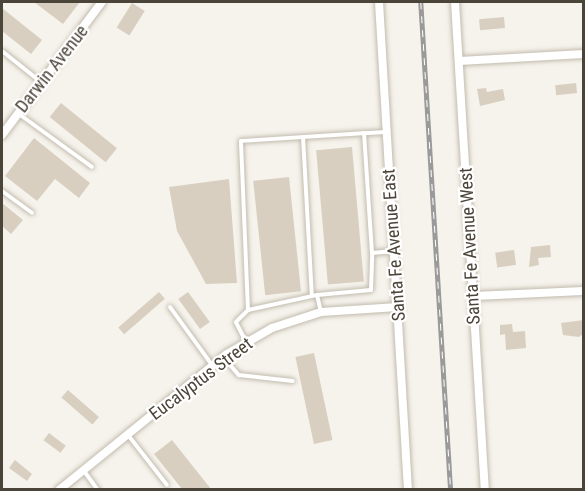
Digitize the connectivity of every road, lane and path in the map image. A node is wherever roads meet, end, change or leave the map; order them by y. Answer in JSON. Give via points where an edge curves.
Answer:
{"nodes":[{"id":1,"x":102,"y":2,"type":"edge"},
{"id":2,"x":379,"y":2,"type":"edge"},
{"id":3,"x":455,"y":2,"type":"edge"},
{"id":4,"x":2,"y":51,"type":"edge"},
{"id":5,"x":584,"y":54,"type":"edge"},
{"id":6,"x":459,"y":61,"type":"junction"},
{"id":7,"x":42,"y":82,"type":"junction"},
{"id":8,"x":18,"y":113,"type":"junction"},
{"id":9,"x":387,"y":132,"type":"junction"},
{"id":10,"x":364,"y":133,"type":"junction"},
{"id":11,"x":2,"y":135,"type":"edge"},
{"id":12,"x":303,"y":137,"type":"junction"},
{"id":13,"x":92,"y":167,"type":"dead end"},
{"id":14,"x":2,"y":191,"type":"edge"},
{"id":15,"x":32,"y":213,"type":"dead end"},
{"id":16,"x":394,"y":251,"type":"junction"},
{"id":17,"x":372,"y":253,"type":"junction"},
{"id":18,"x":584,"y":291,"type":"edge"},
{"id":19,"x":314,"y":295,"type":"junction"},
{"id":20,"x":473,"y":296,"type":"junction"},
{"id":21,"x":170,"y":307,"type":"dead end"},
{"id":22,"x":398,"y":307,"type":"junction"},
{"id":23,"x":248,"y":310,"type":"junction"},
{"id":24,"x":321,"y":312,"type":"junction"},
{"id":25,"x":246,"y":343,"type":"junction"},
{"id":26,"x":223,"y":357,"type":"junction"},
{"id":27,"x":213,"y":366,"type":"junction"},
{"id":28,"x":293,"y":381,"type":"dead end"},
{"id":29,"x":128,"y":434,"type":"junction"},
{"id":30,"x":83,"y":470,"type":"junction"},
{"id":31,"x":167,"y":485,"type":"dead end"},
{"id":32,"x":59,"y":489,"type":"edge"},
{"id":33,"x":98,"y":489,"type":"edge"},
{"id":34,"x":408,"y":489,"type":"edge"},
{"id":35,"x":486,"y":489,"type":"edge"}],
"edges":[{"from":1,"to":7,"type":"street","name":"Darwin Avenue"},
{"from":2,"to":9,"type":"street","name":"Santa Fe Avenue East"},
{"from":3,"to":6,"type":"street","name":"Santa Fe Avenue West"},
{"from":4,"to":7,"type":"lane"},
{"from":5,"to":6,"type":"street"},
{"from":6,"to":20,"type":"street","name":"Santa Fe Avenue West"},
{"from":7,"to":8,"type":"street","name":"Darwin Avenue"},
{"from":8,"to":11,"type":"street","name":"Darwin Avenue"},
{"from":8,"to":13,"type":"lane"},
{"from":9,"to":10,"type":"lane"},
{"from":9,"to":16,"type":"street","name":"Santa Fe Avenue East"},
{"from":10,"to":12,"type":"lane"},
{"from":10,"to":17,"type":"lane"},
{"from":12,"to":19,"type":"lane"},
{"from":12,"to":23,"type":"lane","via":[[240,141]]},
{"from":14,"to":15,"type":"lane"},
{"from":16,"to":17,"type":"lane"},
{"from":16,"to":22,"type":"street","name":"Santa Fe Avenue East"},
{"from":17,"to":19,"type":"lane","via":[[371,290]]},
{"from":18,"to":20,"type":"street"},
{"from":19,"to":23,"type":"lane"},
{"from":19,"to":24,"type":"lane"},
{"from":20,"to":35,"type":"street","name":"Santa Fe Avenue West"},
{"from":21,"to":27,"type":"lane"},
{"from":22,"to":24,"type":"street","name":"Eucalyptus Street"},
{"from":22,"to":34,"type":"street","name":"Santa Fe Avenue East"},
{"from":23,"to":25,"type":"lane","via":[[236,322]]},
{"from":24,"to":25,"type":"street","name":"Eucalyptus Street","via":[[272,328]]},
{"from":25,"to":26,"type":"street","name":"Eucalyptus Street"},
{"from":26,"to":27,"type":"street","name":"Eucalyptus Street"},
{"from":26,"to":28,"type":"lane","via":[[239,375]]},
{"from":27,"to":29,"type":"street","name":"Eucalyptus Street"},
{"from":29,"to":30,"type":"street","name":"Eucalyptus Street"},
{"from":29,"to":31,"type":"lane"},
{"from":30,"to":32,"type":"street","name":"Eucalyptus Street"},
{"from":30,"to":33,"type":"lane"}]}
